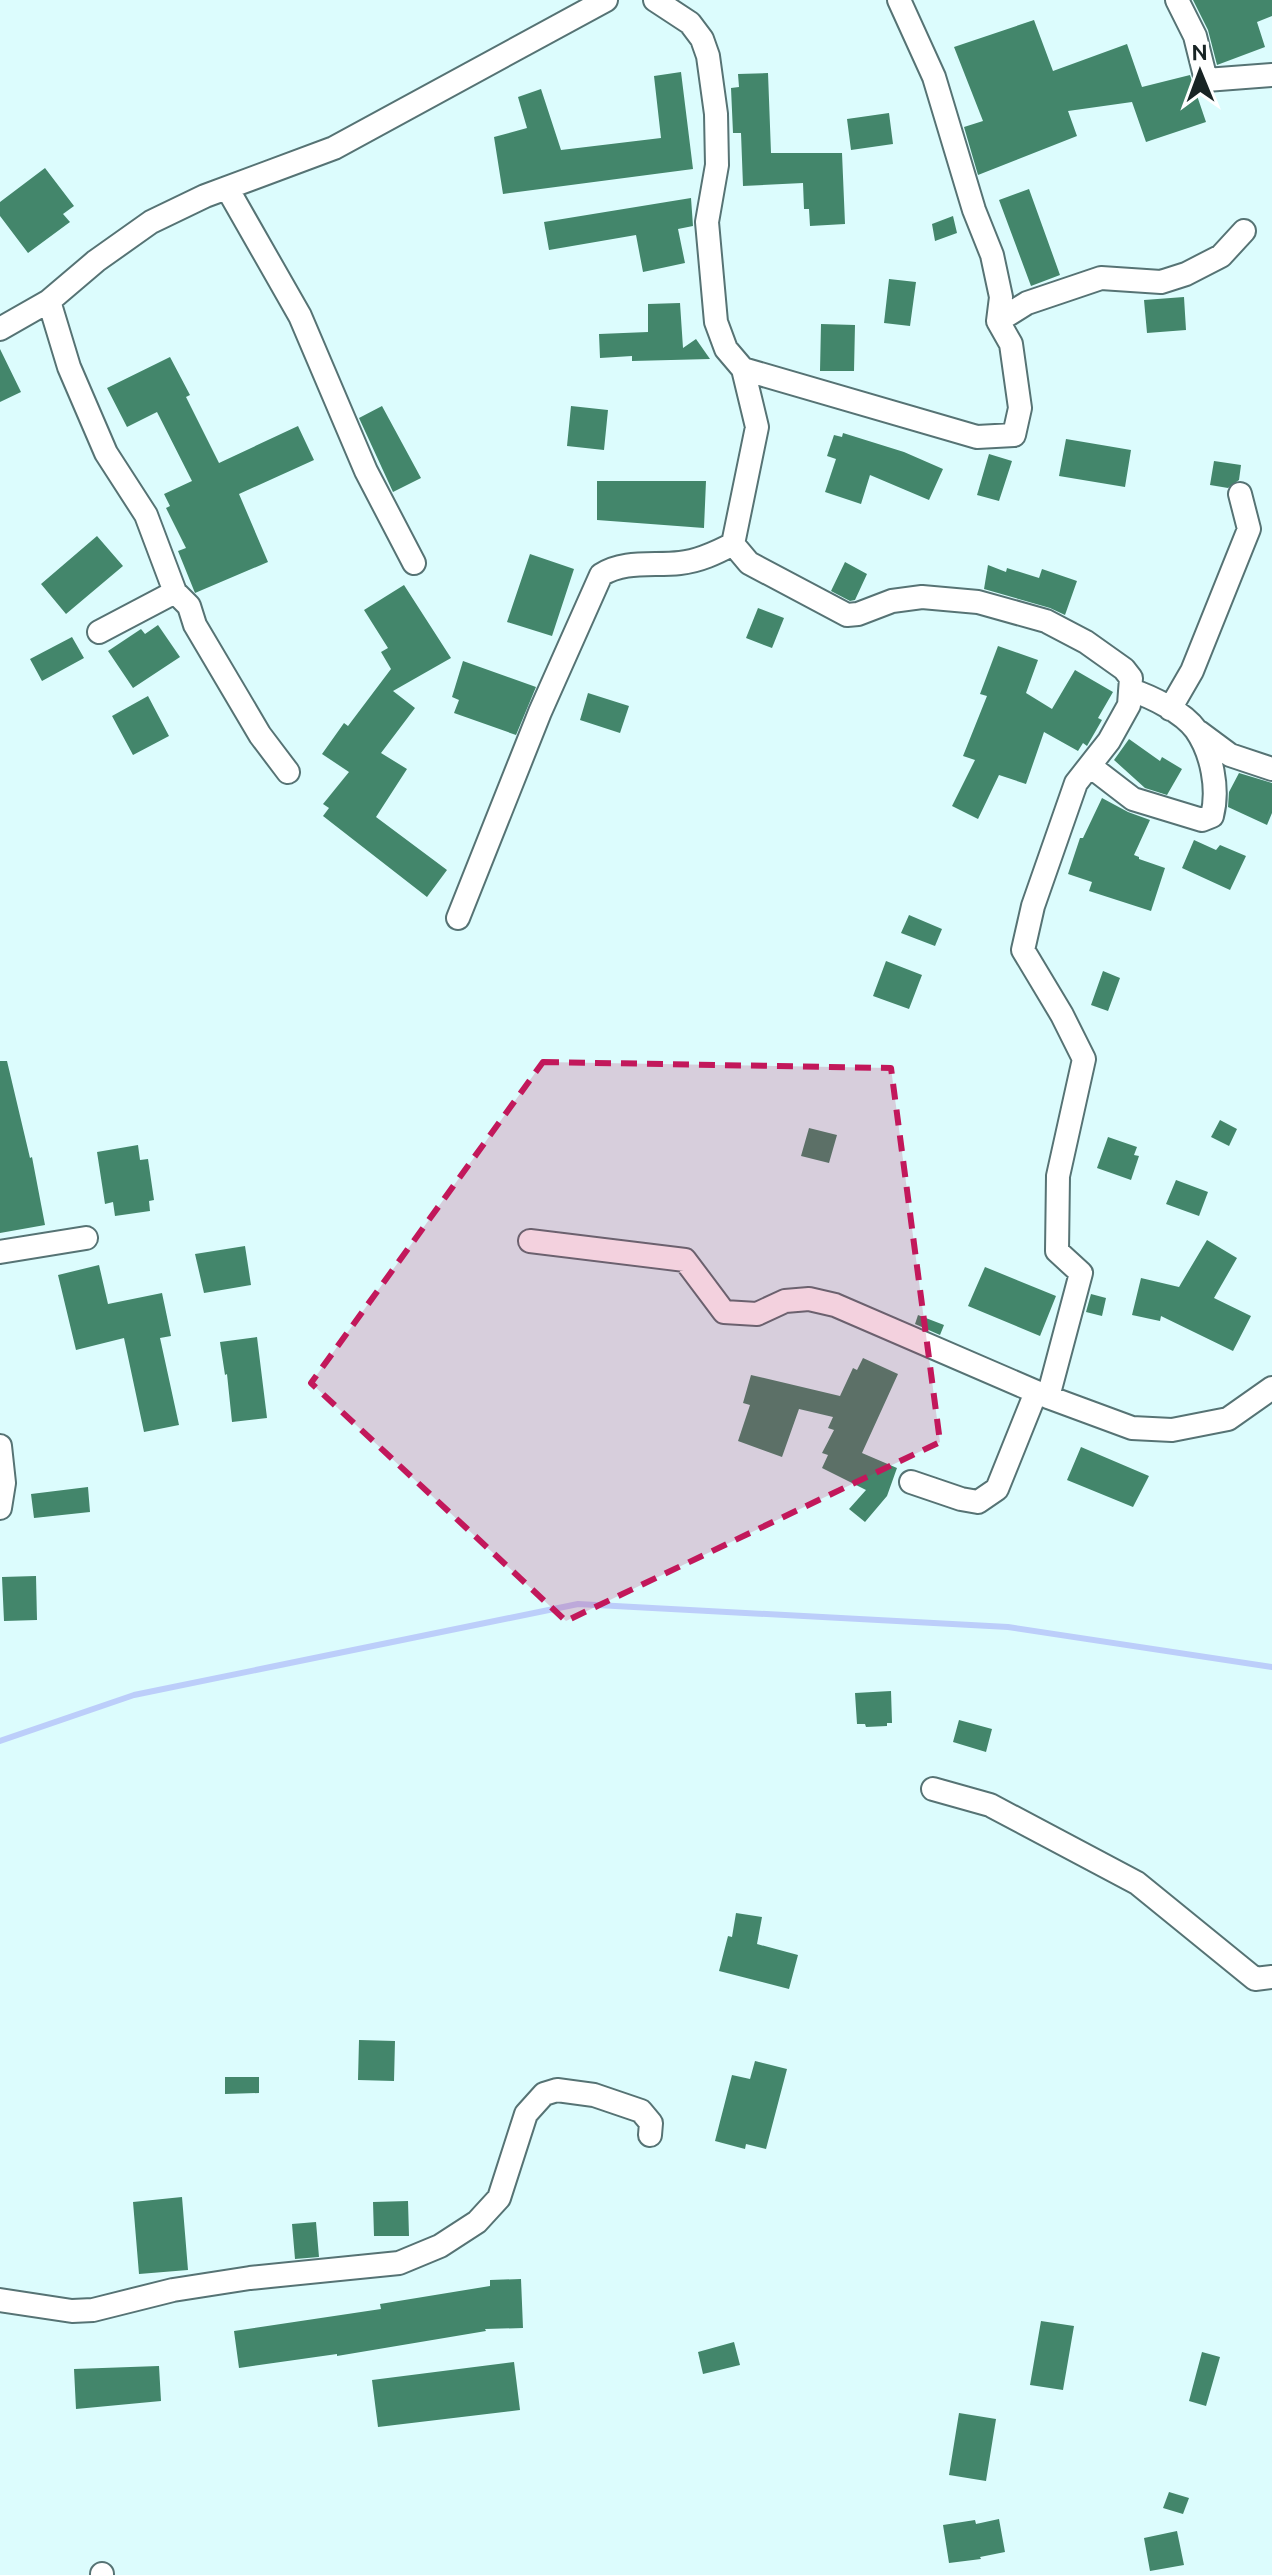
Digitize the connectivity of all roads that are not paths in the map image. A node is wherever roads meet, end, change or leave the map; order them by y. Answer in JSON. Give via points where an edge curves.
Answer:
{"nodes":[{"id":1,"x":606,"y":0,"type":"edge"},
{"id":2,"x":655,"y":0,"type":"edge"},
{"id":3,"x":899,"y":0,"type":"edge"},
{"id":4,"x":1177,"y":0,"type":"edge"},
{"id":5,"x":1272,"y":75,"type":"edge"},
{"id":6,"x":227,"y":188,"type":"junction"},
{"id":7,"x":1244,"y":231,"type":"dead end"},
{"id":8,"x":49,"y":301,"type":"junction"},
{"id":9,"x":998,"y":321,"type":"junction"},
{"id":10,"x":0,"y":329,"type":"edge"},
{"id":11,"x":743,"y":369,"type":"junction"},
{"id":12,"x":1240,"y":494,"type":"dead end"},
{"id":13,"x":733,"y":544,"type":"junction"},
{"id":14,"x":414,"y":563,"type":"dead end"},
{"id":15,"x":175,"y":592,"type":"junction"},
{"id":16,"x":99,"y":632,"type":"dead end"},
{"id":17,"x":1131,"y":690,"type":"junction"},
{"id":18,"x":1170,"y":709,"type":"junction"},
{"id":19,"x":1195,"y":729,"type":"junction"},
{"id":20,"x":1090,"y":766,"type":"junction"},
{"id":21,"x":1272,"y":769,"type":"edge"},
{"id":22,"x":288,"y":772,"type":"dead end"},
{"id":23,"x":458,"y":918,"type":"dead end"},
{"id":24,"x":86,"y":1238,"type":"dead end"},
{"id":25,"x":530,"y":1241,"type":"dead end"},
{"id":26,"x":0,"y":1252,"type":"edge"},
{"id":27,"x":1272,"y":1388,"type":"edge"},
{"id":28,"x":1042,"y":1395,"type":"junction"},
{"id":29,"x":0,"y":1446,"type":"edge"},
{"id":30,"x":911,"y":1482,"type":"dead end"},
{"id":31,"x":0,"y":1508,"type":"edge"},
{"id":32,"x":933,"y":1789,"type":"dead end"},
{"id":33,"x":1272,"y":1977,"type":"edge"},
{"id":34,"x":650,"y":2135,"type":"dead end"},
{"id":35,"x":0,"y":2300,"type":"edge"}],
"edges":[{"from":1,"to":6,"type":"street","via":[[334,148]]},
{"from":2,"to":11,"type":"street","via":[[690,23],[708,56],[717,152],[707,222],[709,265],[716,322],[726,349]]},
{"from":3,"to":9,"type":"street","via":[[934,77],[992,255],[1001,297]]},
{"from":4,"to":5,"type":"street","via":[[1195,36],[1206,80]]},
{"from":6,"to":8,"type":"street","via":[[151,222]]},
{"from":6,"to":14,"type":"street","via":[[300,316],[366,471]]},
{"from":7,"to":9,"type":"street","via":[[1221,256],[1186,274],[1161,282],[1101,278],[1027,303]]},
{"from":8,"to":10,"type":"street"},
{"from":8,"to":15,"type":"street","via":[[69,367],[100,438],[146,515]]},
{"from":9,"to":11,"type":"street","via":[[1013,357],[1020,408],[1014,435],[977,437]]},
{"from":11,"to":13,"type":"street","via":[[757,427]]},
{"from":12,"to":18,"type":"street","via":[[1249,529],[1192,671]]},
{"from":13,"to":17,"type":"street","via":[[749,563],[773,578],[847,615],[922,597],[978,602],[1046,621],[1124,669]]},
{"from":13,"to":23,"type":"street","via":[[712,556],[614,567],[601,575]]},
{"from":15,"to":16,"type":"street"},
{"from":15,"to":22,"type":"street","via":[[189,606],[260,735]]},
{"from":17,"to":18,"type":"street"},
{"from":17,"to":20,"type":"street","via":[[1129,705]]},
{"from":18,"to":19,"type":"street"},
{"from":19,"to":20,"type":"street","via":[[1211,763],[1215,802],[1212,816],[1202,820],[1133,799]]},
{"from":19,"to":21,"type":"street","via":[[1230,755]]},
{"from":20,"to":28,"type":"street","via":[[1076,783],[1023,950],[1084,1059],[1058,1176],[1057,1251],[1081,1273]]},
{"from":24,"to":26,"type":"street"},
{"from":25,"to":28,"type":"street","via":[[685,1260],[724,1312],[757,1314],[785,1301],[809,1299],[835,1305]]},
{"from":27,"to":28,"type":"street","via":[[1228,1419],[1172,1430],[1132,1428]]},
{"from":28,"to":30,"type":"street","via":[[997,1489],[978,1502]]},
{"from":29,"to":31,"type":"street"},
{"from":32,"to":33,"type":"street","via":[[990,1805],[1137,1883],[1255,1979]]},
{"from":34,"to":35,"type":"street","via":[[651,2123],[641,2111],[594,2095],[557,2090],[544,2094],[526,2114],[499,2198],[477,2222],[440,2246],[399,2263],[204,2285],[93,2310]]}]}
